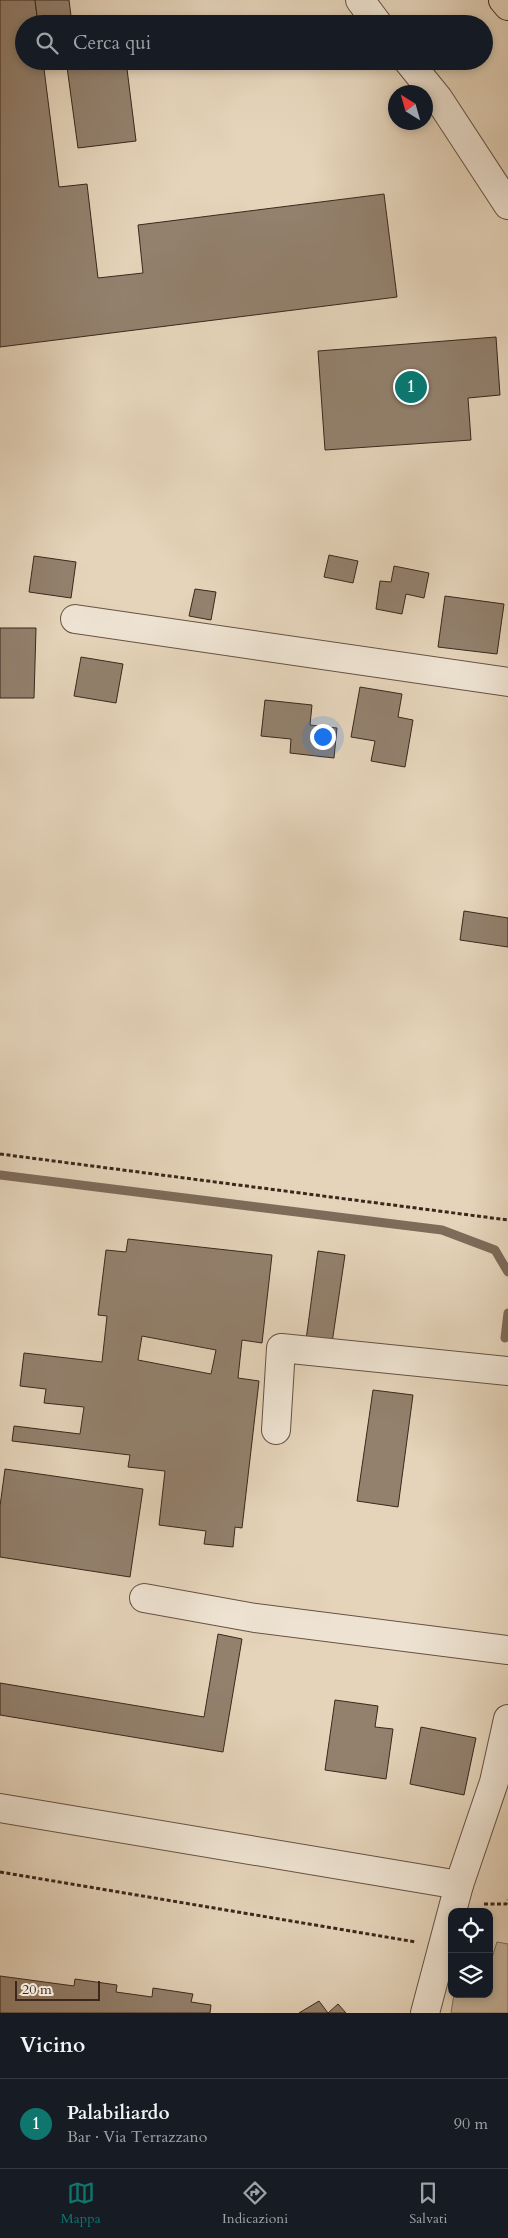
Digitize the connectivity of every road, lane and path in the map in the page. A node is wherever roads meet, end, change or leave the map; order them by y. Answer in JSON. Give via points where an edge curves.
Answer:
{"nodes":[{"id":1,"x":360,"y":0,"type":"edge"},
{"id":2,"x":503,"y":0,"type":"edge"},
{"id":3,"x":508,"y":6,"type":"edge"},
{"id":4,"x":371,"y":15,"type":"edge"},
{"id":5,"x":415,"y":70,"type":"edge"},
{"id":6,"x":508,"y":205,"type":"edge"},
{"id":7,"x":74,"y":620,"type":"dead end"},
{"id":8,"x":508,"y":682,"type":"edge"},
{"id":9,"x":0,"y":1154,"type":"edge"},
{"id":10,"x":508,"y":1220,"type":"edge"},
{"id":11,"x":508,"y":1371,"type":"edge"},
{"id":12,"x":276,"y":1430,"type":"dead end"},
{"id":13,"x":144,"y":1598,"type":"dead end"},
{"id":14,"x":508,"y":1650,"type":"edge"},
{"id":15,"x":508,"y":1720,"type":"edge"},
{"id":16,"x":0,"y":1808,"type":"edge"},
{"id":17,"x":0,"y":1872,"type":"edge"},
{"id":18,"x":467,"y":1894,"type":"junction"},
{"id":19,"x":508,"y":1900,"type":"edge"},
{"id":20,"x":443,"y":1946,"type":"junction"},
{"id":21,"x":425,"y":2013,"type":"edge"}],
"edges":[{"from":1,"to":4,"type":"street"},
{"from":2,"to":3,"type":"highway"},
{"from":5,"to":6,"type":"street","via":[[438,98]]},
{"from":7,"to":8,"type":"street"},
{"from":9,"to":10,"type":"path"},
{"from":11,"to":12,"type":"street","via":[[281,1348]]},
{"from":13,"to":14,"type":"street","via":[[255,1618]]},
{"from":15,"to":18,"type":"street"},
{"from":16,"to":18,"type":"street"},
{"from":17,"to":20,"type":"path"},
{"from":18,"to":19,"type":"path","via":[[506,1904]]},
{"from":18,"to":20,"type":"street"},
{"from":20,"to":21,"type":"street"}]}
